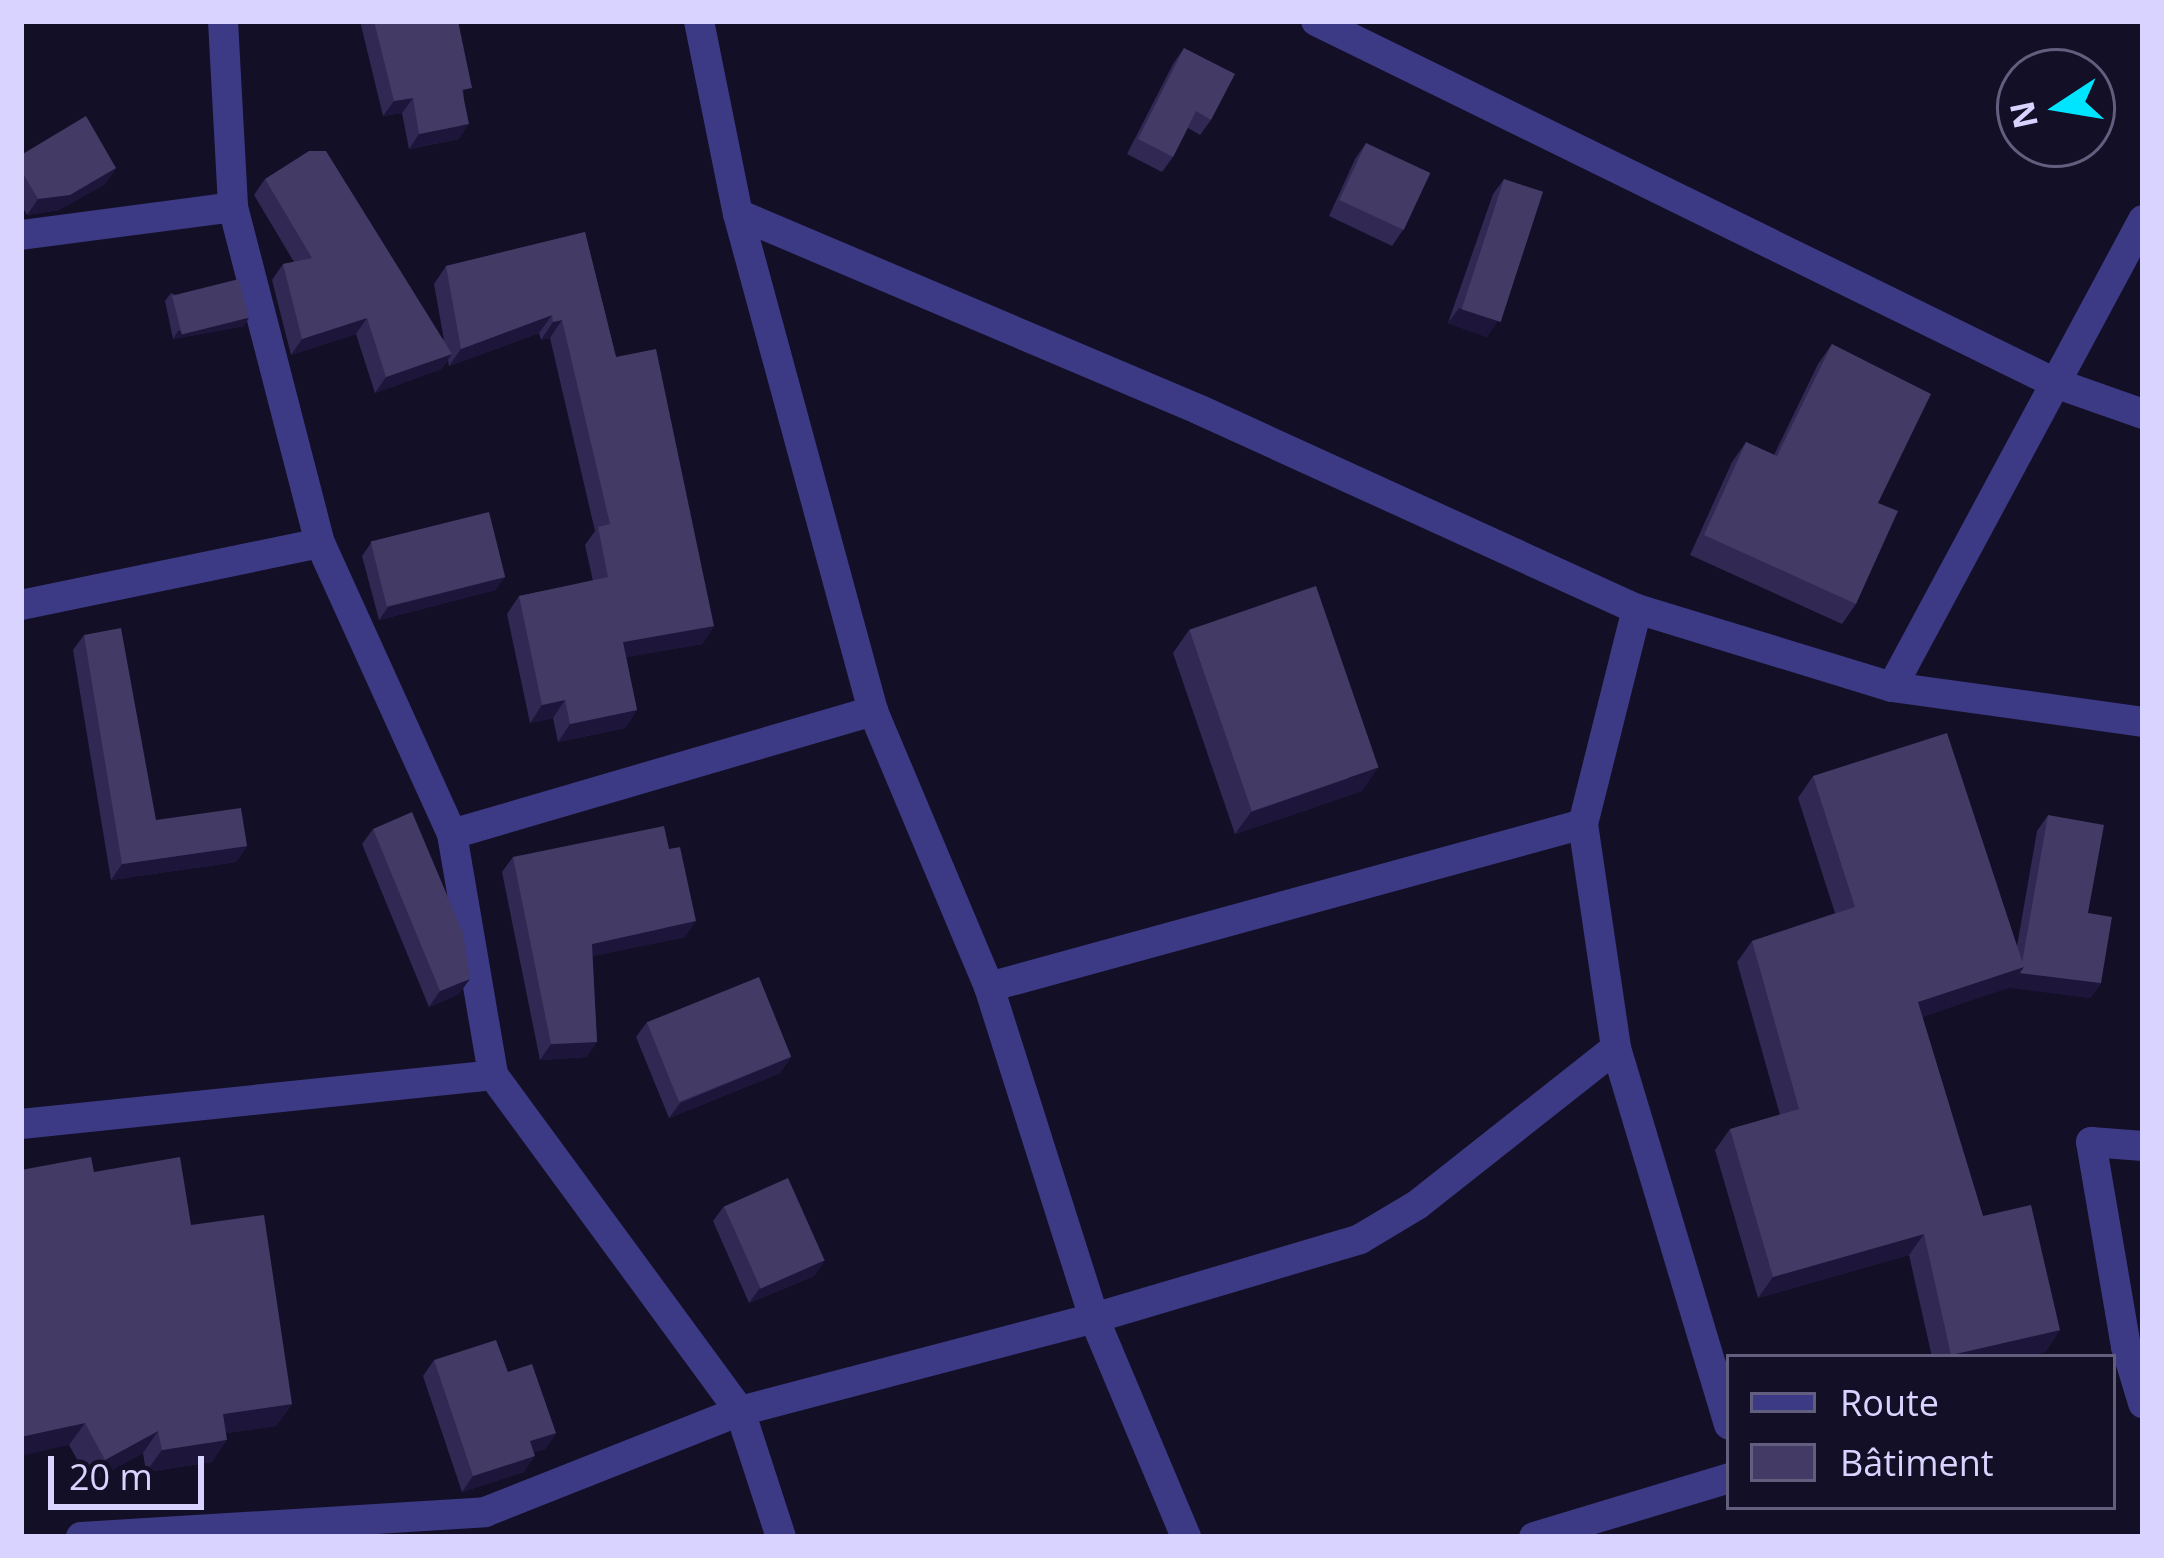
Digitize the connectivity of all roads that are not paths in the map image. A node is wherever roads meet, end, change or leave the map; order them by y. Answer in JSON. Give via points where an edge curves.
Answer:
{"nodes":[{"id":1,"x":223,"y":21,"type":"edge"},
{"id":2,"x":699,"y":21,"type":"edge"},
{"id":3,"x":1316,"y":21,"type":"edge"},
{"id":4,"x":233,"y":207,"type":"junction"},
{"id":5,"x":738,"y":214,"type":"junction"},
{"id":6,"x":2143,"y":220,"type":"edge"},
{"id":7,"x":21,"y":235,"type":"edge"},
{"id":8,"x":2055,"y":383,"type":"junction"},
{"id":9,"x":2143,"y":414,"type":"edge"},
{"id":10,"x":320,"y":543,"type":"junction"},
{"id":11,"x":21,"y":605,"type":"edge"},
{"id":12,"x":1636,"y":610,"type":"junction"},
{"id":13,"x":1892,"y":687,"type":"junction"},
{"id":14,"x":873,"y":711,"type":"junction"},
{"id":15,"x":2143,"y":722,"type":"edge"},
{"id":16,"x":1583,"y":824,"type":"junction"},
{"id":17,"x":452,"y":834,"type":"junction"},
{"id":18,"x":988,"y":987,"type":"junction"},
{"id":19,"x":1616,"y":1048,"type":"junction"},
{"id":20,"x":493,"y":1075,"type":"junction"},
{"id":21,"x":21,"y":1124,"type":"edge"},
{"id":22,"x":2143,"y":1146,"type":"edge"},
{"id":23,"x":1094,"y":1318,"type":"junction"},
{"id":24,"x":2112,"y":1352,"type":"edge"},
{"id":25,"x":2116,"y":1359,"type":"edge"},
{"id":26,"x":2143,"y":1403,"type":"edge"},
{"id":27,"x":740,"y":1411,"type":"junction"},
{"id":28,"x":1726,"y":1414,"type":"edge"},
{"id":29,"x":1726,"y":1479,"type":"edge"},
{"id":30,"x":484,"y":1524,"type":"edge"},
{"id":31,"x":80,"y":1537,"type":"edge"},
{"id":32,"x":781,"y":1537,"type":"edge"},
{"id":33,"x":1186,"y":1537,"type":"edge"},
{"id":34,"x":1534,"y":1537,"type":"edge"}],
"edges":[{"from":1,"to":4,"type":"street"},
{"from":2,"to":5,"type":"street"},
{"from":3,"to":8,"type":"street"},
{"from":4,"to":7,"type":"street"},
{"from":4,"to":10,"type":"street"},
{"from":5,"to":12,"type":"street","via":[[1201,410]]},
{"from":5,"to":14,"type":"street"},
{"from":6,"to":8,"type":"street"},
{"from":8,"to":9,"type":"street"},
{"from":8,"to":13,"type":"street"},
{"from":10,"to":11,"type":"street"},
{"from":10,"to":17,"type":"street"},
{"from":12,"to":13,"type":"street"},
{"from":12,"to":16,"type":"street"},
{"from":13,"to":15,"type":"street"},
{"from":14,"to":17,"type":"street"},
{"from":14,"to":18,"type":"street"},
{"from":16,"to":18,"type":"street"},
{"from":16,"to":19,"type":"street"},
{"from":17,"to":20,"type":"street"},
{"from":18,"to":23,"type":"street"},
{"from":19,"to":23,"type":"street","via":[[1417,1204],[1360,1239]]},
{"from":19,"to":28,"type":"street"},
{"from":20,"to":21,"type":"street"},
{"from":20,"to":27,"type":"street"},
{"from":22,"to":24,"type":"street","via":[[2091,1142]]},
{"from":23,"to":27,"type":"street"},
{"from":23,"to":33,"type":"street"},
{"from":25,"to":26,"type":"street"},
{"from":27,"to":30,"type":"street"},
{"from":27,"to":32,"type":"street"},
{"from":29,"to":34,"type":"street"},
{"from":30,"to":31,"type":"street"}]}
